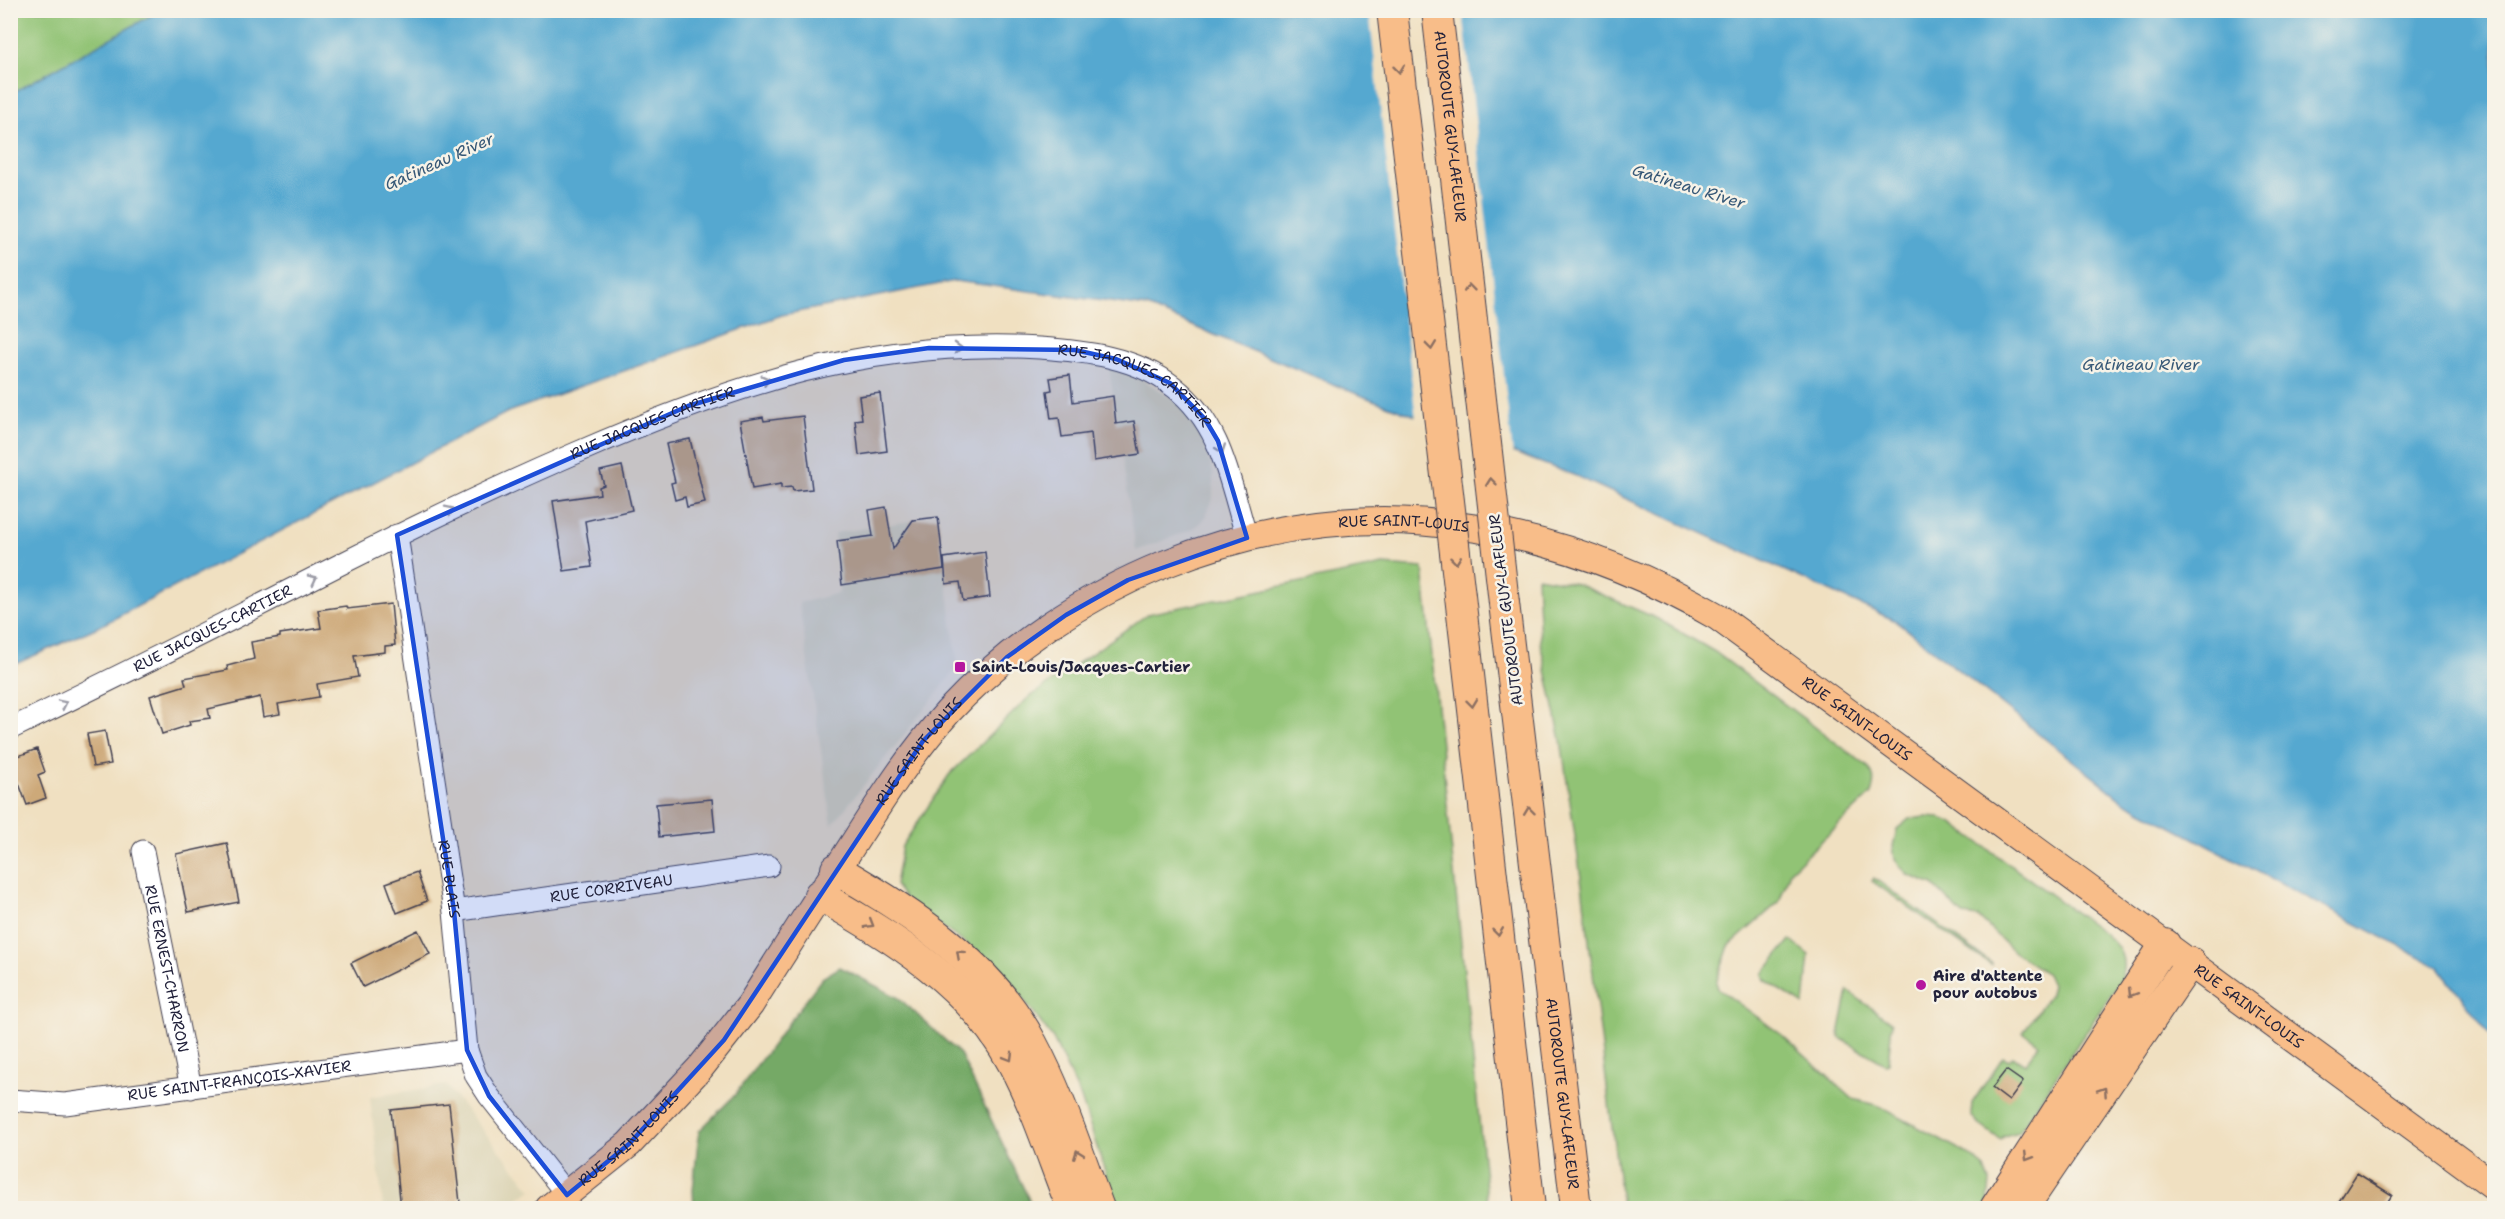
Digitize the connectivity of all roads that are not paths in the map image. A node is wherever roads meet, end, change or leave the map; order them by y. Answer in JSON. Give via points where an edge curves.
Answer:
{"nodes":[{"id":1,"x":1392,"y":10,"type":"edge"},
{"id":2,"x":1437,"y":10,"type":"edge"},
{"id":3,"x":397,"y":535,"type":"junction"},
{"id":4,"x":1247,"y":538,"type":"junction"},
{"id":5,"x":10,"y":729,"type":"edge"},
{"id":6,"x":142,"y":850,"type":"dead end"},
{"id":7,"x":769,"y":866,"type":"dead end"},
{"id":8,"x":836,"y":869,"type":"junction"},
{"id":9,"x":819,"y":895,"type":"junction"},
{"id":10,"x":454,"y":911,"type":"junction"},
{"id":11,"x":2165,"y":944,"type":"junction"},
{"id":12,"x":2190,"y":962,"type":"junction"},
{"id":13,"x":467,"y":1050,"type":"junction"},
{"id":14,"x":191,"y":1088,"type":"junction"},
{"id":15,"x":10,"y":1100,"type":"edge"},
{"id":16,"x":1522,"y":1139,"type":"junction"},
{"id":17,"x":1571,"y":1162,"type":"junction"},
{"id":18,"x":2494,"y":1186,"type":"edge"},
{"id":19,"x":558,"y":1202,"type":"edge"},
{"id":20,"x":1071,"y":1209,"type":"edge"},
{"id":21,"x":1099,"y":1209,"type":"edge"},
{"id":22,"x":1508,"y":1209,"type":"edge"},
{"id":23,"x":1530,"y":1209,"type":"edge"},
{"id":24,"x":1576,"y":1209,"type":"edge"},
{"id":25,"x":1590,"y":1209,"type":"edge"},
{"id":26,"x":1995,"y":1209,"type":"edge"},
{"id":27,"x":2023,"y":1209,"type":"edge"}],
"edges":[{"from":1,"to":16,"type":"highway","one_way":true,"bridge":true},
{"from":17,"to":2,"type":"highway","name":"AUTOROUTE GUY-LAFLEUR","one_way":true,"bridge":true},
{"from":3,"to":4,"type":"street","name":"RUE JACQUES-CARTIER","one_way":true,"via":[[634,427],[764,380],[844,360],[929,348],[1010,346],[1074,350],[1116,359],[1156,375],[1179,390],[1205,419],[1218,441]]},
{"from":5,"to":3,"type":"street","name":"RUE JACQUES-CARTIER","one_way":true},
{"from":3,"to":10,"type":"street","name":"RUE BLAIS"},
{"from":4,"to":8,"type":"main road","name":"RUE SAINT-LOUIS","via":[[1128,580],[1066,615],[1007,657],[923,741]]},
{"from":4,"to":11,"type":"main road","name":"RUE SAINT-LOUIS","via":[[1328,524],[1421,522],[1544,543],[1637,575],[1692,602],[1742,634]]},
{"from":6,"to":14,"type":"street","name":"RUE ERNEST-CHARRON"},
{"from":7,"to":10,"type":"street","name":"RUE CORRIVEAU"},
{"from":8,"to":9,"type":"main road","name":"RUE SAINT-LOUIS"},
{"from":21,"to":8,"type":"highway","one_way":true,"via":[[1047,1073],[1032,1041],[1001,996],[947,943]]},
{"from":9,"to":19,"type":"main road","name":"RUE SAINT-LOUIS","via":[[750,1005],[709,1058],[628,1144]]},
{"from":9,"to":20,"type":"highway","one_way":true,"via":[[934,969],[987,1023],[1017,1072]]},
{"from":10,"to":13,"type":"street","name":"RUE BLAIS"},
{"from":11,"to":12,"type":"main road","name":"RUE SAINT-LOUIS"},
{"from":11,"to":26,"type":"highway","one_way":true},
{"from":12,"to":18,"type":"main road","name":"RUE SAINT-LOUIS"},
{"from":27,"to":12,"type":"highway","one_way":true},
{"from":13,"to":14,"type":"street","name":"RUE SAINT-FRANÇOIS-XAVIER"},
{"from":13,"to":19,"type":"street","name":"RUE BLAIS","via":[[476,1076]]},
{"from":14,"to":15,"type":"street","name":"RUE SAINT-FRANÇOIS-XAVIER","via":[[65,1104]]},
{"from":16,"to":22,"type":"highway"},
{"from":16,"to":23,"type":"highway"},
{"from":17,"to":24,"type":"highway","name":"AUTOROUTE GUY-LAFLEUR"},
{"from":17,"to":25,"type":"highway"}]}
